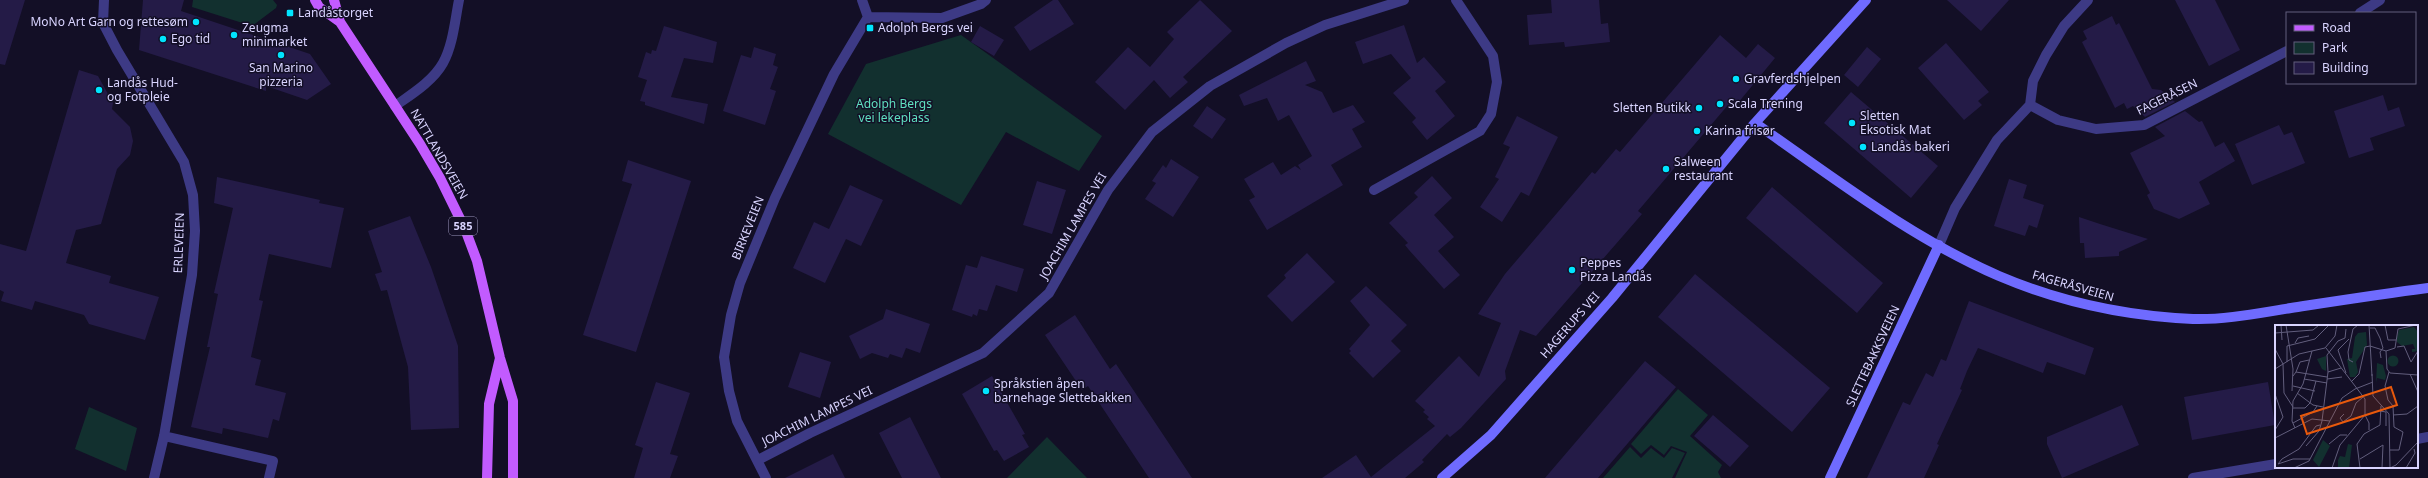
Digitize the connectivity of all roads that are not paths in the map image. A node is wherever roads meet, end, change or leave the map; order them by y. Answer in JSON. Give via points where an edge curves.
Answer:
{"nodes":[{"id":1,"x":104,"y":0,"type":"edge"},
{"id":2,"x":315,"y":0,"type":"edge"},
{"id":3,"x":334,"y":0,"type":"edge"},
{"id":4,"x":459,"y":0,"type":"edge"},
{"id":5,"x":862,"y":0,"type":"edge"},
{"id":6,"x":986,"y":0,"type":"edge"},
{"id":7,"x":1404,"y":0,"type":"edge"},
{"id":8,"x":1456,"y":0,"type":"edge"},
{"id":9,"x":1866,"y":0,"type":"edge"},
{"id":10,"x":2088,"y":0,"type":"edge"},
{"id":11,"x":2380,"y":0,"type":"edge"},
{"id":12,"x":2362,"y":12,"type":"edge"},
{"id":13,"x":868,"y":17,"type":"junction"},
{"id":14,"x":340,"y":22,"type":"junction"},
{"id":15,"x":2286,"y":52,"type":"edge"},
{"id":16,"x":2030,"y":105,"type":"junction"},
{"id":17,"x":395,"y":106,"type":"junction"},
{"id":18,"x":1755,"y":123,"type":"junction"},
{"id":19,"x":1374,"y":190,"type":"dead end"},
{"id":20,"x":1939,"y":245,"type":"junction"},
{"id":21,"x":2428,"y":288,"type":"edge"},
{"id":22,"x":500,"y":358,"type":"junction"},
{"id":23,"x":164,"y":436,"type":"junction"},
{"id":24,"x":2428,"y":437,"type":"edge"},
{"id":25,"x":2418,"y":439,"type":"edge"},
{"id":26,"x":758,"y":460,"type":"junction"},
{"id":27,"x":2275,"y":464,"type":"edge"},
{"id":28,"x":154,"y":478,"type":"edge"},
{"id":29,"x":269,"y":478,"type":"edge"},
{"id":30,"x":488,"y":478,"type":"edge"},
{"id":31,"x":513,"y":478,"type":"edge"},
{"id":32,"x":766,"y":478,"type":"edge"},
{"id":33,"x":1442,"y":478,"type":"edge"},
{"id":34,"x":1830,"y":478,"type":"edge"},
{"id":35,"x":2193,"y":478,"type":"edge"}],
"edges":[{"from":1,"to":23,"type":"street","name":"ERLEVEIEN","via":[[103,22],[184,162],[193,195],[195,231],[192,275]]},
{"from":2,"to":14,"type":"main road","name":"NATTLANDSVEIEN","number":"585","via":[[319,7]]},
{"from":3,"to":14,"type":"main road","name":"NATTLANDSVEIEN","number":"585"},
{"from":4,"to":17,"type":"street","via":[[449,48],[443,63],[422,86]]},
{"from":5,"to":13,"type":"street"},
{"from":6,"to":13,"type":"street","via":[[942,18]]},
{"from":7,"to":26,"type":"street","name":"JOACHIM LAMPES VEI","via":[[1325,25],[1286,43],[1210,86],[1152,132],[1108,190],[1049,293],[983,353],[810,433]]},
{"from":8,"to":19,"type":"street","via":[[1493,56],[1497,82],[1491,114],[1480,131]]},
{"from":9,"to":18,"type":"street","name":"HAGERUPS VEI"},
{"from":10,"to":16,"type":"street","via":[[2064,26],[2046,55],[2033,81]]},
{"from":11,"to":12,"type":"street"},
{"from":13,"to":26,"type":"street","name":"BIRKEVEIEN","via":[[834,74],[775,198],[740,283],[731,315],[724,357],[729,391],[737,421]]},
{"from":14,"to":17,"type":"main road","name":"NATTLANDSVEIEN","number":"585"},
{"from":15,"to":16,"type":"street","name":"FAGERÅSEN","via":[[2144,124],[2096,129],[2058,120]]},
{"from":16,"to":20,"type":"street","via":[[1997,140],[1955,208]]},
{"from":17,"to":22,"type":"main road","name":"NATTLANDSVEIEN","number":"585","via":[[440,178],[465,229],[486,296]]},
{"from":18,"to":20,"type":"street","name":"FAGERÅSVEIEN","via":[[1903,224]]},
{"from":18,"to":33,"type":"street","name":"HAGERUPS VEI","via":[[1612,298],[1502,423]]},
{"from":20,"to":21,"type":"street","name":"FAGERÅSVEIEN","via":[[1998,276],[2050,295],[2117,312],[2195,319],[2254,314]]},
{"from":20,"to":34,"type":"street","name":"SLETTEBAKKSVEIEN"},
{"from":22,"to":30,"type":"main road","name":"NATTLANDSVEIEN","number":"585","via":[[489,404]]},
{"from":22,"to":31,"type":"main road","name":"NATTLANDSVEIEN","number":"585","via":[[513,401]]},
{"from":23,"to":28,"type":"street","name":"ERLEVEIEN"},
{"from":23,"to":29,"type":"street","via":[[273,461]]},
{"from":24,"to":25,"type":"street"},
{"from":26,"to":32,"type":"street","name":"BIRKEVEIEN"},
{"from":27,"to":35,"type":"street"}]}
